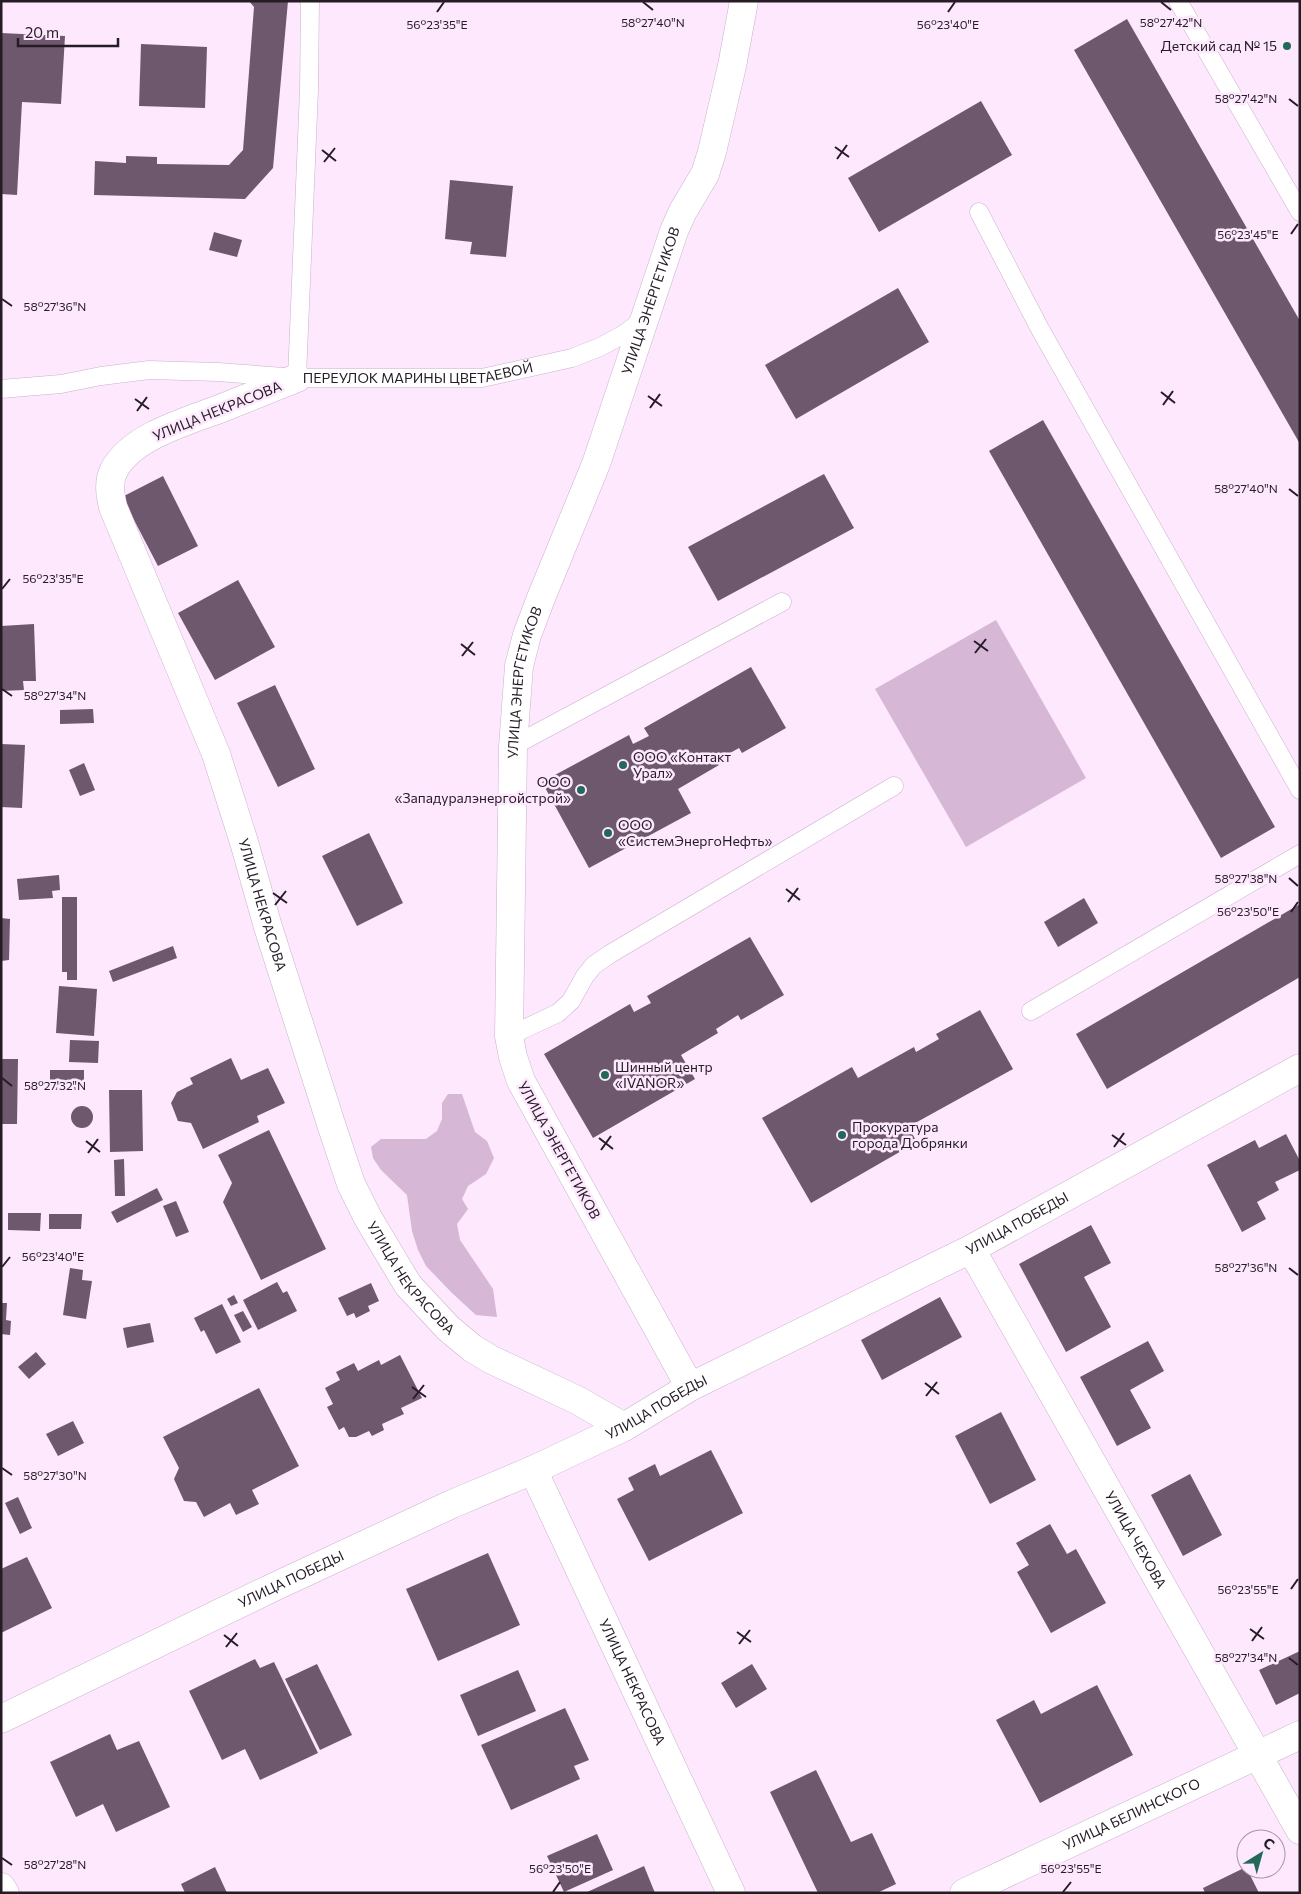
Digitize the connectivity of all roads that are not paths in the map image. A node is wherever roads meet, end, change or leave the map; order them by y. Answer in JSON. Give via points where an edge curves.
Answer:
{"nodes":[{"id":1,"x":310,"y":1,"type":"edge"},
{"id":2,"x":744,"y":1,"type":"edge"},
{"id":3,"x":1178,"y":1,"type":"edge"},
{"id":4,"x":978,"y":212,"type":"dead end"},
{"id":5,"x":1300,"y":212,"type":"edge"},
{"id":6,"x":645,"y":318,"type":"junction"},
{"id":7,"x":297,"y":378,"type":"junction"},
{"id":8,"x":1,"y":389,"type":"edge"},
{"id":9,"x":782,"y":602,"type":"dead end"},
{"id":10,"x":513,"y":746,"type":"junction"},
{"id":11,"x":894,"y":786,"type":"dead end"},
{"id":12,"x":1300,"y":790,"type":"edge"},
{"id":13,"x":1300,"y":854,"type":"edge"},
{"id":14,"x":1031,"y":1011,"type":"dead end"},
{"id":15,"x":509,"y":1036,"type":"junction"},
{"id":16,"x":1300,"y":1068,"type":"edge"},
{"id":17,"x":971,"y":1249,"type":"junction"},
{"id":18,"x":690,"y":1387,"type":"junction"},
{"id":19,"x":624,"y":1428,"type":"junction"},
{"id":20,"x":534,"y":1470,"type":"junction"},
{"id":21,"x":1,"y":1719,"type":"edge"},
{"id":22,"x":1300,"y":1735,"type":"edge"},
{"id":23,"x":1258,"y":1754,"type":"junction"},
{"id":24,"x":1300,"y":1830,"type":"edge"},
{"id":25,"x":1,"y":1887,"type":"edge"},
{"id":26,"x":4,"y":1893,"type":"edge"},
{"id":27,"x":731,"y":1893,"type":"edge"},
{"id":28,"x":964,"y":1893,"type":"edge"}],
"edges":[{"from":1,"to":7,"type":"lane"},
{"from":2,"to":6,"type":"street","name":"УЛИЦА ЭНЕРГЕТИКОВ","via":[[712,152],[705,174],[674,230]]},
{"from":3,"to":5,"type":"lane"},
{"from":4,"to":12,"type":"lane","via":[[1040,329]]},
{"from":6,"to":7,"type":"lane","name":"ПЕРЕУЛОК МАРИНЫ ЦВЕТАЕВОЙ","via":[[624,334],[572,358],[482,378]]},
{"from":6,"to":10,"type":"street","name":"УЛИЦА ЭНЕРГЕТИКОВ","via":[[596,464],[527,635],[519,666]]},
{"from":7,"to":8,"type":"lane","name":"ПЕРЕУЛОК МАРИНЫ ЦВЕТАЕВОЙ","via":[[149,370],[61,384]]},
{"from":7,"to":19,"type":"street","name":"УЛИЦА НЕКРАСОВА","via":[[166,429],[140,443],[124,456],[114,470],[110,485],[114,507],[216,754],[330,1121],[351,1184],[368,1218],[408,1285],[466,1343],[490,1359],[555,1388]]},
{"from":9,"to":10,"type":"lane"},
{"from":10,"to":15,"type":"street","name":"УЛИЦА ЭНЕРГЕТИКОВ"},
{"from":11,"to":15,"type":"lane","via":[[610,954],[584,976],[571,1001],[558,1013]]},
{"from":13,"to":14,"type":"lane"},
{"from":15,"to":18,"type":"street","name":"УЛИЦА ЭНЕРГЕТИКОВ","via":[[521,1081]]},
{"from":16,"to":17,"type":"street","name":"УЛИЦА ПОБЕДЫ"},
{"from":17,"to":18,"type":"street","name":"УЛИЦА ПОБЕДЫ"},
{"from":17,"to":23,"type":"street","name":"УЛИЦА ЧЕХОВА"},
{"from":18,"to":19,"type":"street","name":"УЛИЦА ПОБЕДЫ"},
{"from":19,"to":20,"type":"street","name":"УЛИЦА ПОБЕДЫ"},
{"from":20,"to":21,"type":"street","name":"УЛИЦА ПОБЕДЫ","via":[[452,1504]]},
{"from":20,"to":27,"type":"street","name":"УЛИЦА НЕКРАСОВА"},
{"from":22,"to":23,"type":"street","name":"УЛИЦА БЕЛИНСКОГО"},
{"from":23,"to":24,"type":"street","name":"УЛИЦА ЧЕХОВА"},
{"from":23,"to":28,"type":"street","name":"УЛИЦА БЕЛИНСКОГО"},
{"from":25,"to":26,"type":"street"}]}
